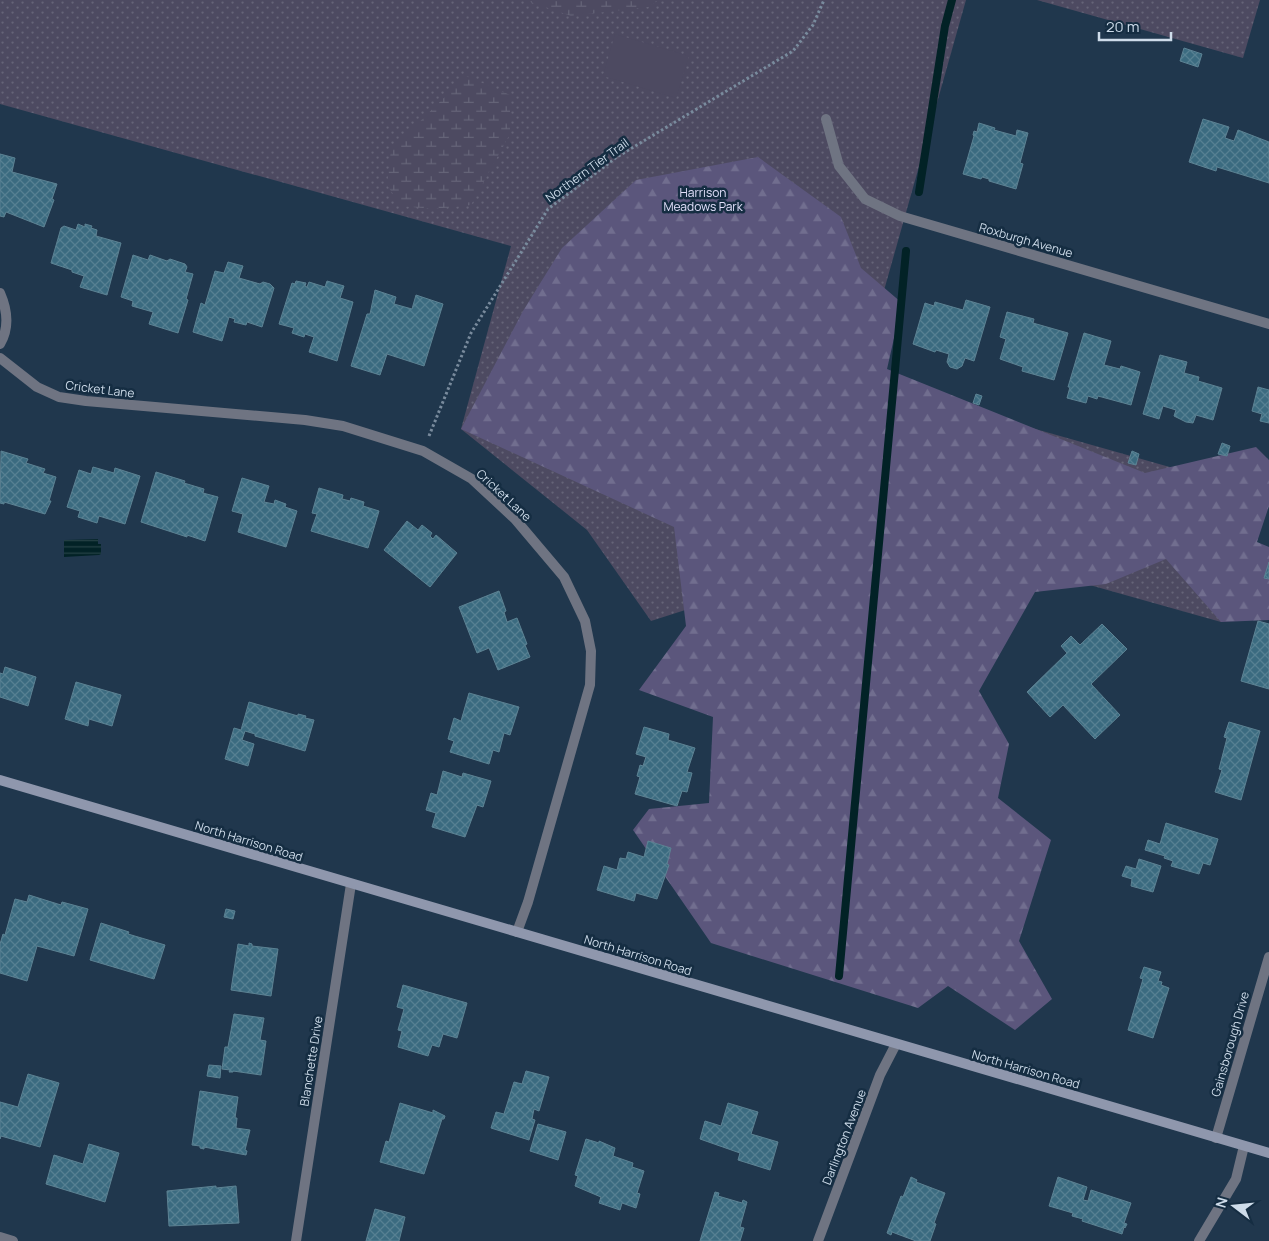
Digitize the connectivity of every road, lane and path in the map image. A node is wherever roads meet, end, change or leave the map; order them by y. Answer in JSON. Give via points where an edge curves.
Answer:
{"nodes":[{"id":1,"x":824,"y":0,"type":"edge"},
{"id":2,"x":826,"y":119,"type":"dead end"},
{"id":3,"x":0,"y":292,"type":"edge"},
{"id":4,"x":1269,"y":324,"type":"edge"},
{"id":5,"x":0,"y":344,"type":"edge"},
{"id":6,"x":0,"y":358,"type":"edge"},
{"id":7,"x":423,"y":451,"type":"junction"},
{"id":8,"x":0,"y":780,"type":"edge"},
{"id":9,"x":351,"y":884,"type":"junction"},
{"id":10,"x":517,"y":932,"type":"junction"},
{"id":11,"x":1269,"y":957,"type":"edge"},
{"id":12,"x":896,"y":1044,"type":"junction"},
{"id":13,"x":1216,"y":1138,"type":"junction"},
{"id":14,"x":1244,"y":1146,"type":"junction"},
{"id":15,"x":1269,"y":1153,"type":"edge"},
{"id":16,"x":0,"y":1237,"type":"edge"},
{"id":17,"x":13,"y":1241,"type":"edge"},
{"id":18,"x":296,"y":1241,"type":"edge"},
{"id":19,"x":818,"y":1241,"type":"edge"},
{"id":20,"x":1199,"y":1241,"type":"edge"}],
"edges":[{"from":1,"to":7,"type":"path","name":"Northern Tier Trail","via":[[813,25],[793,51],[617,157],[548,209],[471,333]]},
{"from":2,"to":4,"type":"street","name":"Roxburgh Avenue","via":[[839,166],[864,199],[900,216]]},
{"from":3,"to":5,"type":"street","via":[[6,306],[7,323]]},
{"from":6,"to":7,"type":"street","name":"Cricket Lane","via":[[37,387],[59,397],[314,421],[343,426]]},
{"from":7,"to":10,"type":"street","name":"Cricket Lane","via":[[472,479],[515,519],[564,577],[585,621],[591,652],[590,685]]},
{"from":8,"to":9,"type":"street","name":"North Harrison Road"},
{"from":9,"to":10,"type":"street","name":"North Harrison Road"},
{"from":9,"to":18,"type":"street","name":"Blanchette Drive"},
{"from":10,"to":12,"type":"street","name":"North Harrison Road"},
{"from":11,"to":13,"type":"street","name":"Gainsborough Drive"},
{"from":12,"to":13,"type":"street","name":"North Harrison Road"},
{"from":12,"to":19,"type":"street","name":"Darlington Avenue","via":[[880,1075]]},
{"from":13,"to":14,"type":"street","name":"North Harrison Road"},
{"from":14,"to":15,"type":"street","name":"North Harrison Road"},
{"from":14,"to":20,"type":"street","via":[[1236,1179]]},
{"from":16,"to":17,"type":"street"}]}
